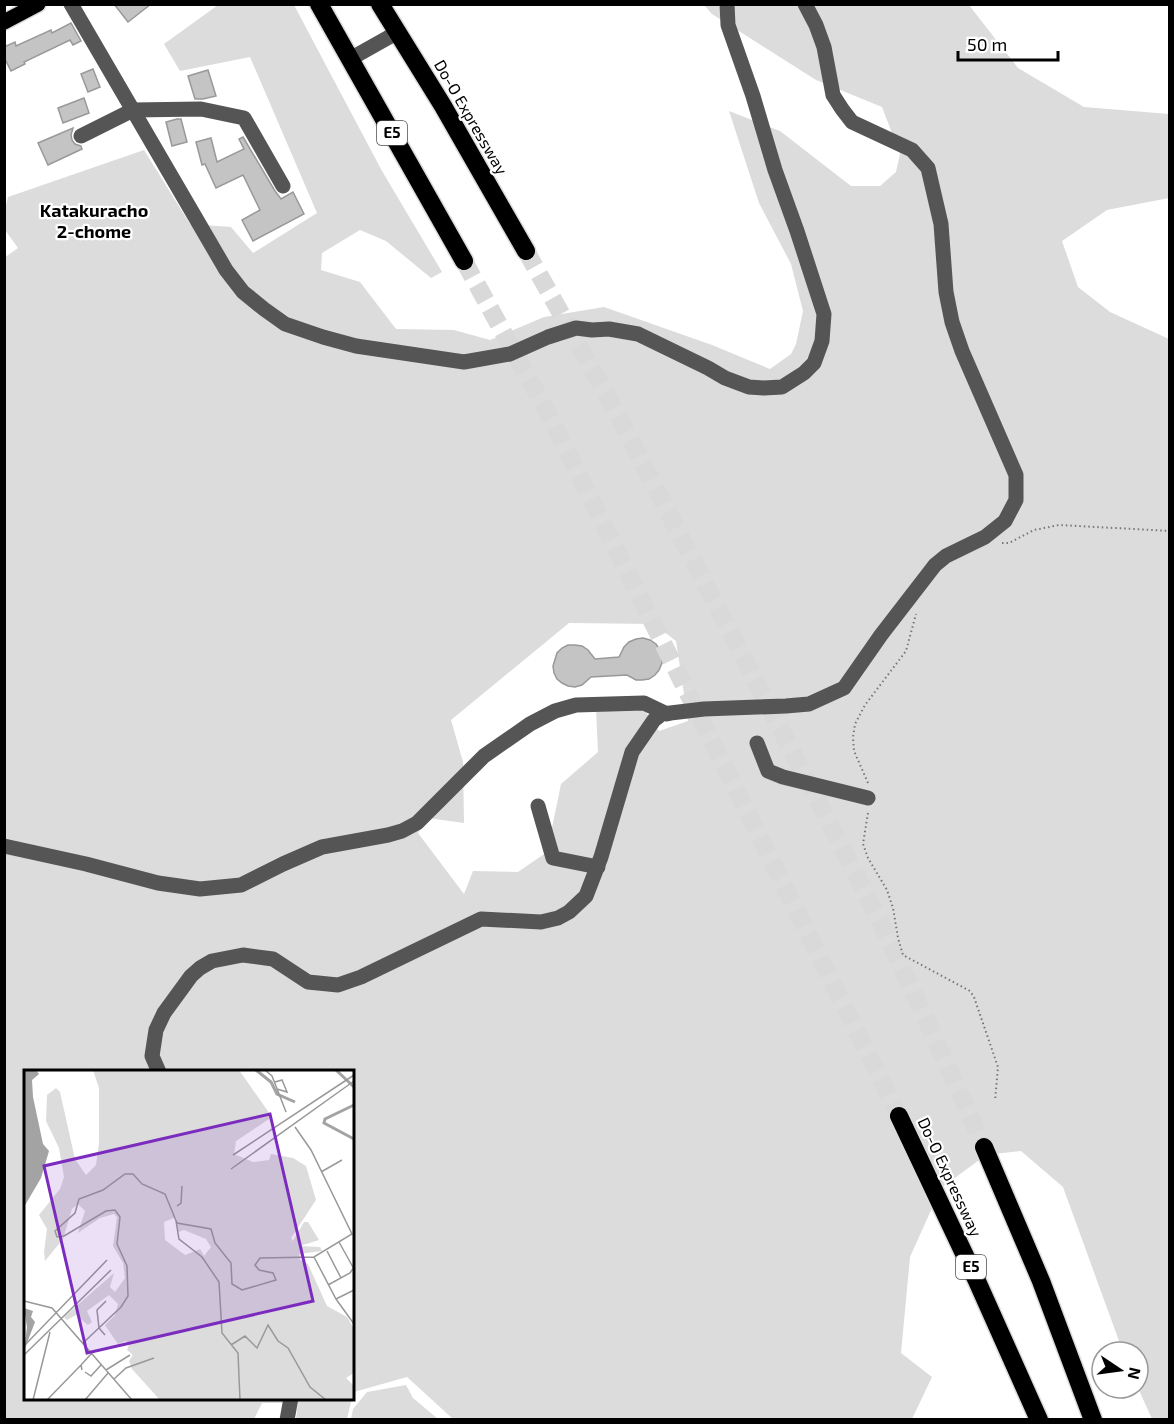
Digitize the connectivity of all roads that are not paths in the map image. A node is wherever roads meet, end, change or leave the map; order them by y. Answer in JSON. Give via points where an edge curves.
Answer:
{"nodes":[{"id":1,"x":38,"y":4,"type":"edge"},
{"id":2,"x":71,"y":4,"type":"edge"},
{"id":3,"x":319,"y":4,"type":"edge"},
{"id":4,"x":380,"y":4,"type":"edge"},
{"id":5,"x":727,"y":4,"type":"edge"},
{"id":6,"x":805,"y":4,"type":"edge"},
{"id":7,"x":4,"y":22,"type":"edge"},
{"id":8,"x":398,"y":32,"type":"junction"},
{"id":9,"x":350,"y":59,"type":"junction"},
{"id":10,"x":133,"y":110,"type":"junction"},
{"id":11,"x":81,"y":136,"type":"dead end"},
{"id":12,"x":283,"y":186,"type":"dead end"},
{"id":13,"x":526,"y":251,"type":"tunnel mouth"},
{"id":14,"x":464,"y":261,"type":"tunnel mouth"},
{"id":15,"x":667,"y":714,"type":"junction"},
{"id":16,"x":757,"y":743,"type":"dead end"},
{"id":17,"x":868,"y":798,"type":"road end"},
{"id":18,"x":538,"y":806,"type":"dead end"},
{"id":19,"x":4,"y":846,"type":"edge"},
{"id":20,"x":598,"y":867,"type":"junction"},
{"id":21,"x":159,"y":1070,"type":"edge"},
{"id":22,"x":899,"y":1116,"type":"tunnel mouth"},
{"id":23,"x":984,"y":1147,"type":"tunnel mouth"},
{"id":24,"x":291,"y":1400,"type":"edge"},
{"id":25,"x":287,"y":1419,"type":"edge"},
{"id":26,"x":1039,"y":1419,"type":"edge"},
{"id":27,"x":1093,"y":1419,"type":"edge"}],
"edges":[{"from":1,"to":7,"type":"main road"},
{"from":2,"to":10,"type":"street"},
{"from":3,"to":9,"type":"highway","number":"E5"},
{"from":4,"to":8,"type":"highway","name":"Do-O Expressway"},
{"from":5,"to":10,"type":"street","via":[[728,25],[824,314],[822,341],[814,363],[782,387],[749,387],[638,334],[609,329],[576,328],[510,354],[464,362],[356,346],[285,324],[243,292],[226,270]]},
{"from":6,"to":15,"type":"street","via":[[824,47],[833,95],[842,109],[852,122],[912,150],[928,168],[941,224],[952,322],[1016,475],[1016,500],[1005,521],[935,565],[844,688],[809,704]]},
{"from":8,"to":9,"type":"street"},
{"from":8,"to":13,"type":"highway","name":"Do-O Expressway"},
{"from":9,"to":14,"type":"highway","number":"E5"},
{"from":10,"to":11,"type":"street"},
{"from":10,"to":12,"type":"street","via":[[201,109],[244,118]]},
{"from":15,"to":19,"type":"street","via":[[644,703],[576,705],[555,711],[484,756],[417,823],[388,835],[322,847],[241,885],[200,889],[158,883]]},
{"from":15,"to":20,"type":"street","via":[[654,720],[632,752]]},
{"from":16,"to":17,"type":"street","via":[[768,771]]},
{"from":18,"to":20,"type":"street","via":[[553,858]]},
{"from":20,"to":21,"type":"street","via":[[586,896],[558,918],[541,922],[481,919],[338,985],[308,982],[273,959],[243,955],[212,961],[191,976],[164,1013],[156,1030],[152,1056]]},
{"from":22,"to":26,"type":"highway","name":"Do-O Expressway","number":"E5"},
{"from":23,"to":27,"type":"highway","via":[[1041,1281]]},
{"from":24,"to":25,"type":"street"}]}
